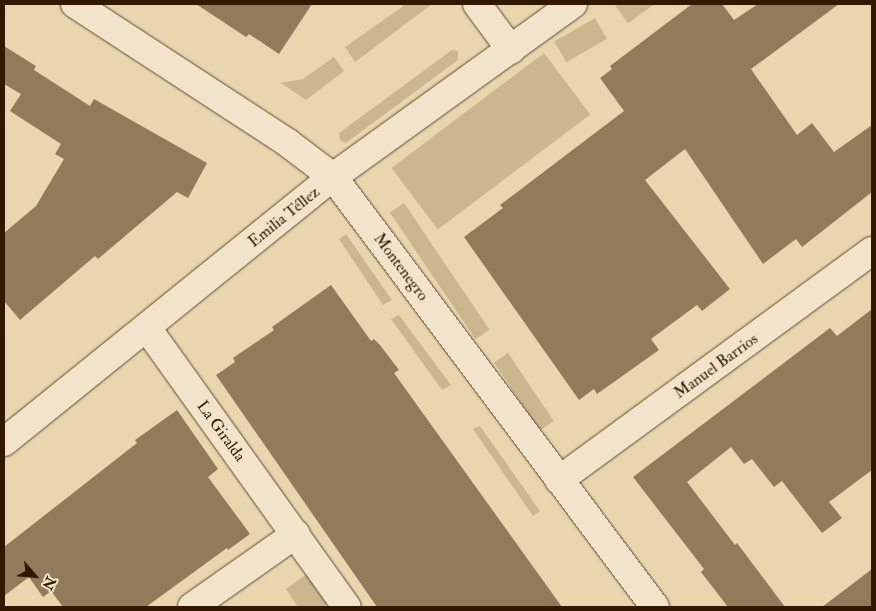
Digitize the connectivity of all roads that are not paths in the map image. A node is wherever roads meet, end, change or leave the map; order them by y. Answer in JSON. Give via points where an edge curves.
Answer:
{"nodes":[{"id":1,"x":75,"y":4,"type":"edge"},
{"id":2,"x":477,"y":4,"type":"edge"},
{"id":3,"x":573,"y":4,"type":"edge"},
{"id":4,"x":511,"y":50,"type":"junction"},
{"id":5,"x":333,"y":177,"type":"junction"},
{"id":6,"x":872,"y":251,"type":"edge"},
{"id":7,"x":147,"y":328,"type":"junction"},
{"id":8,"x":4,"y":442,"type":"edge"},
{"id":9,"x":559,"y":480,"type":"junction"},
{"id":10,"x":296,"y":534,"type":"junction"},
{"id":11,"x":192,"y":607,"type":"edge"},
{"id":12,"x":347,"y":607,"type":"edge"},
{"id":13,"x":655,"y":607,"type":"edge"}],
"edges":[{"from":1,"to":5,"type":"street","name":"Montenegro","via":[[288,143]]},
{"from":2,"to":4,"type":"street"},
{"from":3,"to":4,"type":"street","name":"Emilia Téllez"},
{"from":4,"to":5,"type":"street","name":"Emilia Téllez"},
{"from":5,"to":7,"type":"street","name":"Emilia Téllez"},
{"from":5,"to":9,"type":"street","name":"Montenegro"},
{"from":6,"to":9,"type":"street","name":"Manuel Barrios"},
{"from":7,"to":8,"type":"street","name":"Emilia Téllez"},
{"from":7,"to":10,"type":"street","name":"La Giralda"},
{"from":9,"to":13,"type":"street","name":"Montenegro"},
{"from":10,"to":11,"type":"street"},
{"from":10,"to":12,"type":"street","name":"La Giralda"}]}
